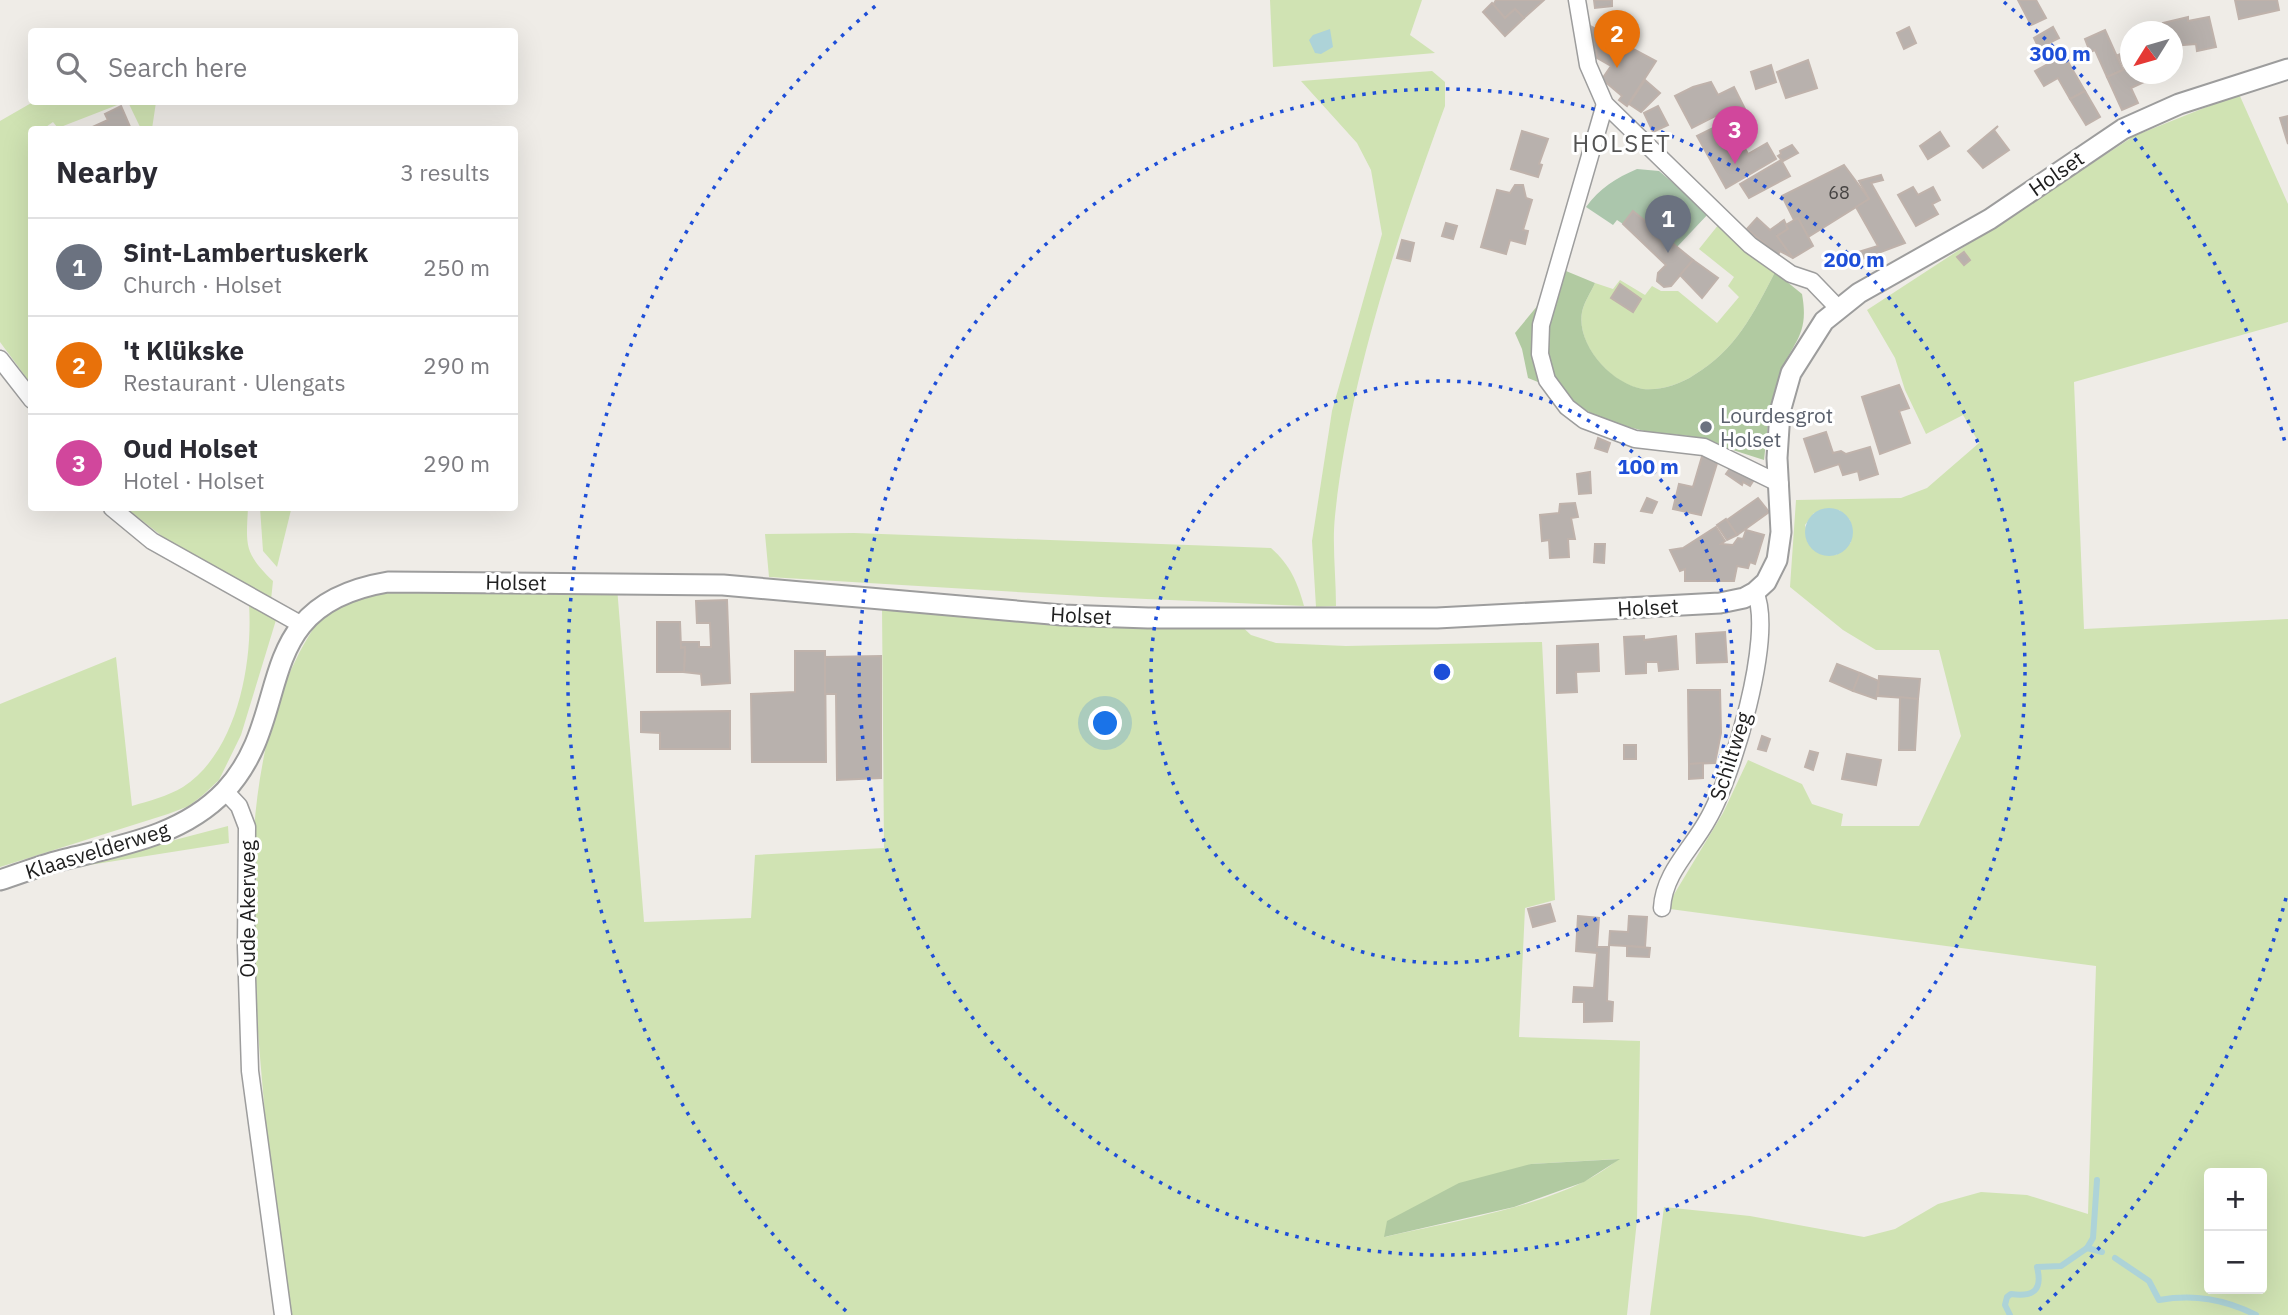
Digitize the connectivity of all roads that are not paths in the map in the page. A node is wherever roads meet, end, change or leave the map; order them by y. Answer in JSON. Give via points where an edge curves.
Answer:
{"nodes":[{"id":1,"x":1577,"y":0,"type":"edge"},
{"id":2,"x":2288,"y":69,"type":"edge"},
{"id":3,"x":1605,"y":104,"type":"junction"},
{"id":4,"x":1839,"y":308,"type":"junction"},
{"id":5,"x":0,"y":359,"type":"edge"},
{"id":6,"x":28,"y":395,"type":"edge"},
{"id":7,"x":1780,"y":484,"type":"junction"},
{"id":8,"x":116,"y":511,"type":"edge"},
{"id":9,"x":1755,"y":592,"type":"junction"},
{"id":10,"x":302,"y":625,"type":"junction"},
{"id":11,"x":225,"y":791,"type":"junction"},
{"id":12,"x":0,"y":880,"type":"edge"},
{"id":13,"x":1662,"y":908,"type":"dead end"},
{"id":14,"x":283,"y":1315,"type":"edge"}],
"edges":[{"from":1,"to":3,"type":"street","via":[[1588,65]]},
{"from":2,"to":4,"type":"street","name":"Holset","via":[[2134,123],[1990,219],[1887,275]]},
{"from":3,"to":4,"type":"street","via":[[1750,245],[1791,274],[1812,281]]},
{"from":3,"to":7,"type":"street","via":[[1541,325],[1540,354],[1547,380],[1567,407],[1597,427],[1634,439],[1704,447]]},
{"from":4,"to":7,"type":"street","name":"Holset","via":[[1811,338],[1788,383],[1780,412]]},
{"from":5,"to":6,"type":"street"},
{"from":7,"to":9,"type":"street","name":"Holset","via":[[1781,547],[1772,571]]},
{"from":8,"to":10,"type":"street","via":[[152,541]]},
{"from":9,"to":10,"type":"street","name":"Holset","via":[[1720,603],[1518,615],[1239,619],[1062,615],[723,585],[434,581],[372,585],[339,597]]},
{"from":9,"to":13,"type":"street","name":"Schiltweg","via":[[1761,626],[1737,747],[1709,819],[1664,886]]},
{"from":10,"to":11,"type":"street","via":[[282,656],[254,749]]},
{"from":11,"to":12,"type":"street","name":"Klaasvelderweg","via":[[190,819],[164,832]]},
{"from":11,"to":14,"type":"street","name":"Oude Akerweg","via":[[239,806],[247,827],[250,1071]]}]}
